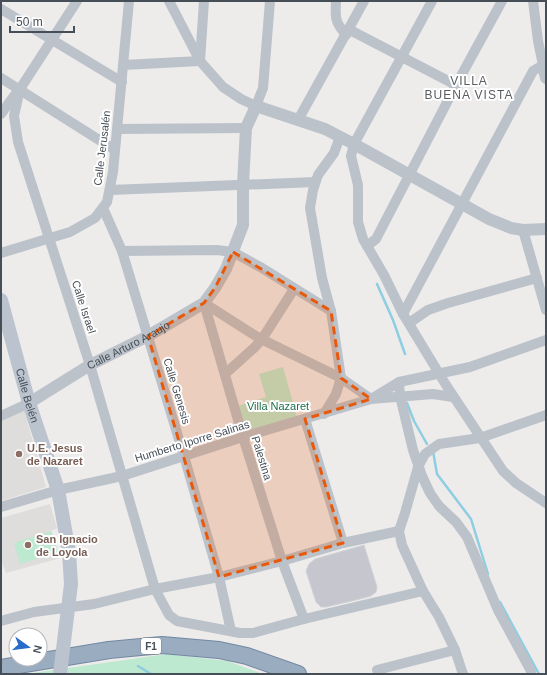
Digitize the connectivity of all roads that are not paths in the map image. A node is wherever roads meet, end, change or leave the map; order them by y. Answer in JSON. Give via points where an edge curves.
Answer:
{"nodes":[{"id":1,"x":77,"y":1,"type":"edge"},
{"id":2,"x":129,"y":1,"type":"edge"},
{"id":3,"x":170,"y":1,"type":"edge"},
{"id":4,"x":204,"y":1,"type":"edge"},
{"id":5,"x":270,"y":1,"type":"edge"},
{"id":6,"x":336,"y":1,"type":"edge"},
{"id":7,"x":364,"y":1,"type":"edge"},
{"id":8,"x":432,"y":1,"type":"edge"},
{"id":9,"x":502,"y":1,"type":"edge"},
{"id":10,"x":533,"y":1,"type":"edge"},
{"id":11,"x":1,"y":9,"type":"edge"},
{"id":12,"x":347,"y":32,"type":"junction"},
{"id":13,"x":51,"y":40,"type":"junction"},
{"id":14,"x":402,"y":57,"type":"junction"},
{"id":15,"x":200,"y":61,"type":"junction"},
{"id":16,"x":123,"y":64,"type":"junction"},
{"id":17,"x":544,"y":65,"type":"edge"},
{"id":18,"x":1,"y":78,"type":"edge"},
{"id":19,"x":546,"y":78,"type":"edge"},
{"id":20,"x":122,"y":82,"type":"junction"},
{"id":21,"x":456,"y":86,"type":"junction"},
{"id":22,"x":20,"y":89,"type":"junction"},
{"id":23,"x":256,"y":106,"type":"junction"},
{"id":24,"x":1,"y":114,"type":"edge"},
{"id":25,"x":298,"y":120,"type":"junction"},
{"id":26,"x":246,"y":128,"type":"junction"},
{"id":27,"x":117,"y":130,"type":"junction"},
{"id":28,"x":340,"y":137,"type":"junction"},
{"id":29,"x":354,"y":144,"type":"junction"},
{"id":30,"x":115,"y":150,"type":"junction"},
{"id":31,"x":409,"y":175,"type":"junction"},
{"id":32,"x":315,"y":182,"type":"junction"},
{"id":33,"x":243,"y":184,"type":"junction"},
{"id":34,"x":110,"y":190,"type":"junction"},
{"id":35,"x":462,"y":204,"type":"junction"},
{"id":36,"x":103,"y":208,"type":"junction"},
{"id":37,"x":546,"y":229,"type":"edge"},
{"id":38,"x":523,"y":230,"type":"junction"},
{"id":39,"x":49,"y":239,"type":"junction"},
{"id":40,"x":367,"y":246,"type":"junction"},
{"id":41,"x":122,"y":251,"type":"junction"},
{"id":42,"x":233,"y":252,"type":"junction"},
{"id":43,"x":1,"y":253,"type":"edge"},
{"id":44,"x":537,"y":278,"type":"junction"},
{"id":45,"x":294,"y":289,"type":"junction"},
{"id":46,"x":204,"y":303,"type":"junction"},
{"id":47,"x":2,"y":306,"type":"edge"},
{"id":48,"x":546,"y":310,"type":"edge"},
{"id":49,"x":332,"y":311,"type":"junction"},
{"id":50,"x":406,"y":319,"type":"junction"},
{"id":51,"x":148,"y":336,"type":"junction"},
{"id":52,"x":262,"y":339,"type":"junction"},
{"id":53,"x":546,"y":340,"type":"edge"},
{"id":54,"x":90,"y":365,"type":"junction"},
{"id":55,"x":225,"y":374,"type":"junction"},
{"id":56,"x":440,"y":374,"type":"junction"},
{"id":57,"x":341,"y":378,"type":"junction"},
{"id":58,"x":399,"y":382,"type":"junction"},
{"id":59,"x":400,"y":396,"type":"junction"},
{"id":60,"x":453,"y":397,"type":"junction"},
{"id":61,"x":371,"y":400,"type":"junction"},
{"id":62,"x":29,"y":403,"type":"junction"},
{"id":63,"x":324,"y":414,"type":"junction"},
{"id":64,"x":546,"y":415,"type":"edge"},
{"id":65,"x":1,"y":416,"type":"edge"},
{"id":66,"x":305,"y":419,"type":"junction"},
{"id":67,"x":243,"y":437,"type":"junction"},
{"id":68,"x":480,"y":438,"type":"junction"},
{"id":69,"x":184,"y":456,"type":"junction"},
{"id":70,"x":418,"y":466,"type":"junction"},
{"id":71,"x":122,"y":476,"type":"junction"},
{"id":72,"x":58,"y":490,"type":"junction"},
{"id":73,"x":546,"y":502,"type":"edge"},
{"id":74,"x":1,"y":507,"type":"edge"},
{"id":75,"x":399,"y":530,"type":"junction"},
{"id":76,"x":343,"y":543,"type":"junction"},
{"id":77,"x":282,"y":561,"type":"junction"},
{"id":78,"x":219,"y":577,"type":"junction"},
{"id":79,"x":155,"y":589,"type":"junction"},
{"id":80,"x":423,"y":591,"type":"junction"},
{"id":81,"x":304,"y":619,"type":"junction"},
{"id":82,"x":2,"y":621,"type":"edge"},
{"id":83,"x":231,"y":631,"type":"junction"},
{"id":84,"x":455,"y":650,"type":"junction"},
{"id":85,"x":1,"y":668,"type":"edge"},
{"id":86,"x":377,"y":670,"type":"dead end"},
{"id":87,"x":531,"y":671,"type":"dead end"},
{"id":88,"x":60,"y":674,"type":"edge"},
{"id":89,"x":298,"y":674,"type":"edge"},
{"id":90,"x":463,"y":674,"type":"edge"}],
"edges":[{"from":1,"to":13,"type":"street","name":"Calle Israel"},
{"from":2,"to":16,"type":"street","name":"Calle Jerusalén"},
{"from":3,"to":15,"type":"street"},
{"from":4,"to":15,"type":"street"},
{"from":5,"to":23,"type":"street","via":[[263,88]]},
{"from":6,"to":12,"type":"street","via":[[337,25]]},
{"from":7,"to":12,"type":"street"},
{"from":8,"to":14,"type":"street"},
{"from":9,"to":21,"type":"street"},
{"from":10,"to":17,"type":"street"},
{"from":11,"to":13,"type":"street"},
{"from":12,"to":14,"type":"street"},
{"from":12,"to":25,"type":"street"},
{"from":13,"to":20,"type":"street"},
{"from":13,"to":22,"type":"street","name":"Calle Israel"},
{"from":14,"to":21,"type":"street"},
{"from":14,"to":29,"type":"street"},
{"from":15,"to":16,"type":"street"},
{"from":15,"to":23,"type":"street","via":[[223,87]]},
{"from":16,"to":20,"type":"street","name":"Calle Jerusalén"},
{"from":17,"to":19,"type":"street"},
{"from":17,"to":35,"type":"street","via":[[533,71]]},
{"from":18,"to":22,"type":"street"},
{"from":20,"to":27,"type":"street","name":"Calle Jerusalén"},
{"from":21,"to":31,"type":"street"},
{"from":22,"to":24,"type":"street"},
{"from":22,"to":30,"type":"street"},
{"from":22,"to":39,"type":"street","name":"Calle Israel","via":[[14,116],[18,142]]},
{"from":23,"to":25,"type":"street"},
{"from":23,"to":26,"type":"street"},
{"from":25,"to":28,"type":"street"},
{"from":26,"to":27,"type":"street"},
{"from":26,"to":33,"type":"street","name":"Calle Arturo Araujo"},
{"from":27,"to":30,"type":"street","name":"Calle Jerusalén"},
{"from":28,"to":29,"type":"street"},
{"from":28,"to":32,"type":"street","via":[[334,153]]},
{"from":29,"to":31,"type":"street"},
{"from":29,"to":40,"type":"street","via":[[351,156],[358,186],[358,222]]},
{"from":30,"to":34,"type":"street","name":"Calle Jerusalén"},
{"from":31,"to":35,"type":"street"},
{"from":31,"to":40,"type":"street","via":[[376,239]]},
{"from":32,"to":33,"type":"street"},
{"from":32,"to":49,"type":"street","via":[[310,208],[322,278]]},
{"from":33,"to":34,"type":"street"},
{"from":33,"to":42,"type":"street","name":"Calle Arturo Araujo","via":[[243,225]]},
{"from":34,"to":36,"type":"street","name":"Calle Jerusalén"},
{"from":35,"to":38,"type":"street","via":[[489,220]]},
{"from":35,"to":50,"type":"street"},
{"from":36,"to":39,"type":"street","name":"Calle Jerusalén","via":[[95,218],[70,232]]},
{"from":36,"to":41,"type":"street","name":"Calle Genesis"},
{"from":37,"to":38,"type":"street"},
{"from":38,"to":44,"type":"street"},
{"from":39,"to":43,"type":"street","name":"Calle Jerusalén"},
{"from":39,"to":54,"type":"street","name":"Calle Israel"},
{"from":40,"to":50,"type":"street"},
{"from":41,"to":42,"type":"street"},
{"from":41,"to":51,"type":"street","name":"Calle Genesis"},
{"from":42,"to":45,"type":"street"},
{"from":42,"to":46,"type":"street","name":"Calle Arturo Araujo","via":[[216,288]]},
{"from":44,"to":48,"type":"street"},
{"from":44,"to":50,"type":"street","via":[[448,302]]},
{"from":45,"to":49,"type":"street"},
{"from":45,"to":52,"type":"street"},
{"from":46,"to":51,"type":"street","name":"Calle Arturo Araujo"},
{"from":46,"to":52,"type":"street"},
{"from":46,"to":55,"type":"street","name":"Palestina"},
{"from":47,"to":62,"type":"main road","name":"Calle Belén"},
{"from":49,"to":57,"type":"street"},
{"from":50,"to":56,"type":"street"},
{"from":51,"to":54,"type":"street","name":"Calle Arturo Araujo"},
{"from":51,"to":69,"type":"street","name":"Calle Genesis"},
{"from":52,"to":55,"type":"street"},
{"from":52,"to":57,"type":"street"},
{"from":53,"to":56,"type":"street","name":"Humberto Iporre Salinas","via":[[470,367]]},
{"from":54,"to":62,"type":"street","name":"Calle Arturo Araujo"},
{"from":54,"to":71,"type":"street","name":"Calle Israel"},
{"from":55,"to":67,"type":"street","name":"Palestina"},
{"from":56,"to":58,"type":"street","name":"Humberto Iporre Salinas"},
{"from":56,"to":60,"type":"street"},
{"from":57,"to":61,"type":"street"},
{"from":57,"to":63,"type":"street","via":[[336,394]]},
{"from":58,"to":59,"type":"street"},
{"from":58,"to":61,"type":"street","name":"Humberto Iporre Salinas"},
{"from":59,"to":60,"type":"street","via":[[433,394]]},
{"from":59,"to":61,"type":"street"},
{"from":59,"to":70,"type":"street"},
{"from":60,"to":68,"type":"street"},
{"from":61,"to":63,"type":"street","name":"Humberto Iporre Salinas"},
{"from":62,"to":65,"type":"street","name":"Calle Arturo Araujo"},
{"from":62,"to":72,"type":"main road","name":"Calle Belén"},
{"from":63,"to":66,"type":"street","name":"Humberto Iporre Salinas"},
{"from":64,"to":68,"type":"street"},
{"from":66,"to":67,"type":"street","name":"Humberto Iporre Salinas"},
{"from":66,"to":76,"type":"street"},
{"from":67,"to":69,"type":"street","name":"Humberto Iporre Salinas"},
{"from":67,"to":77,"type":"street","name":"Palestina"},
{"from":68,"to":70,"type":"street","via":[[439,444],[426,454]]},
{"from":68,"to":73,"type":"street","via":[[503,471],[516,483]]},
{"from":69,"to":71,"type":"street","name":"Humberto Iporre Salinas"},
{"from":69,"to":78,"type":"street","name":"Calle Genesis"},
{"from":70,"to":75,"type":"street"},
{"from":70,"to":87,"type":"street","via":[[430,493],[467,537],[498,610]]},
{"from":71,"to":72,"type":"street","name":"Humberto Iporre Salinas"},
{"from":71,"to":79,"type":"street","name":"Calle Israel"},
{"from":72,"to":74,"type":"street","name":"Humberto Iporre Salinas"},
{"from":72,"to":88,"type":"main road","name":"Calle Belén","bridge":true,"via":[[69,552],[71,584]]},
{"from":75,"to":76,"type":"street"},
{"from":75,"to":80,"type":"street","via":[[402,545]]},
{"from":76,"to":77,"type":"street"},
{"from":77,"to":78,"type":"street"},
{"from":77,"to":81,"type":"street","name":"Palestina"},
{"from":78,"to":79,"type":"street"},
{"from":78,"to":83,"type":"street","name":"Calle Genesis"},
{"from":79,"to":82,"type":"street","via":[[94,604],[34,612]]},
{"from":79,"to":83,"type":"street","name":"Calle Israel","via":[[169,615],[177,621]]},
{"from":80,"to":81,"type":"street","name":"Calle Israel"},
{"from":80,"to":84,"type":"street"},
{"from":81,"to":83,"type":"street","name":"Calle Israel","via":[[253,633]]},
{"from":84,"to":86,"type":"street"},
{"from":84,"to":90,"type":"street"},
{"from":85,"to":89,"type":"highway","number":"F1","via":[[109,650],[162,645],[219,650],[247,656]]}]}
